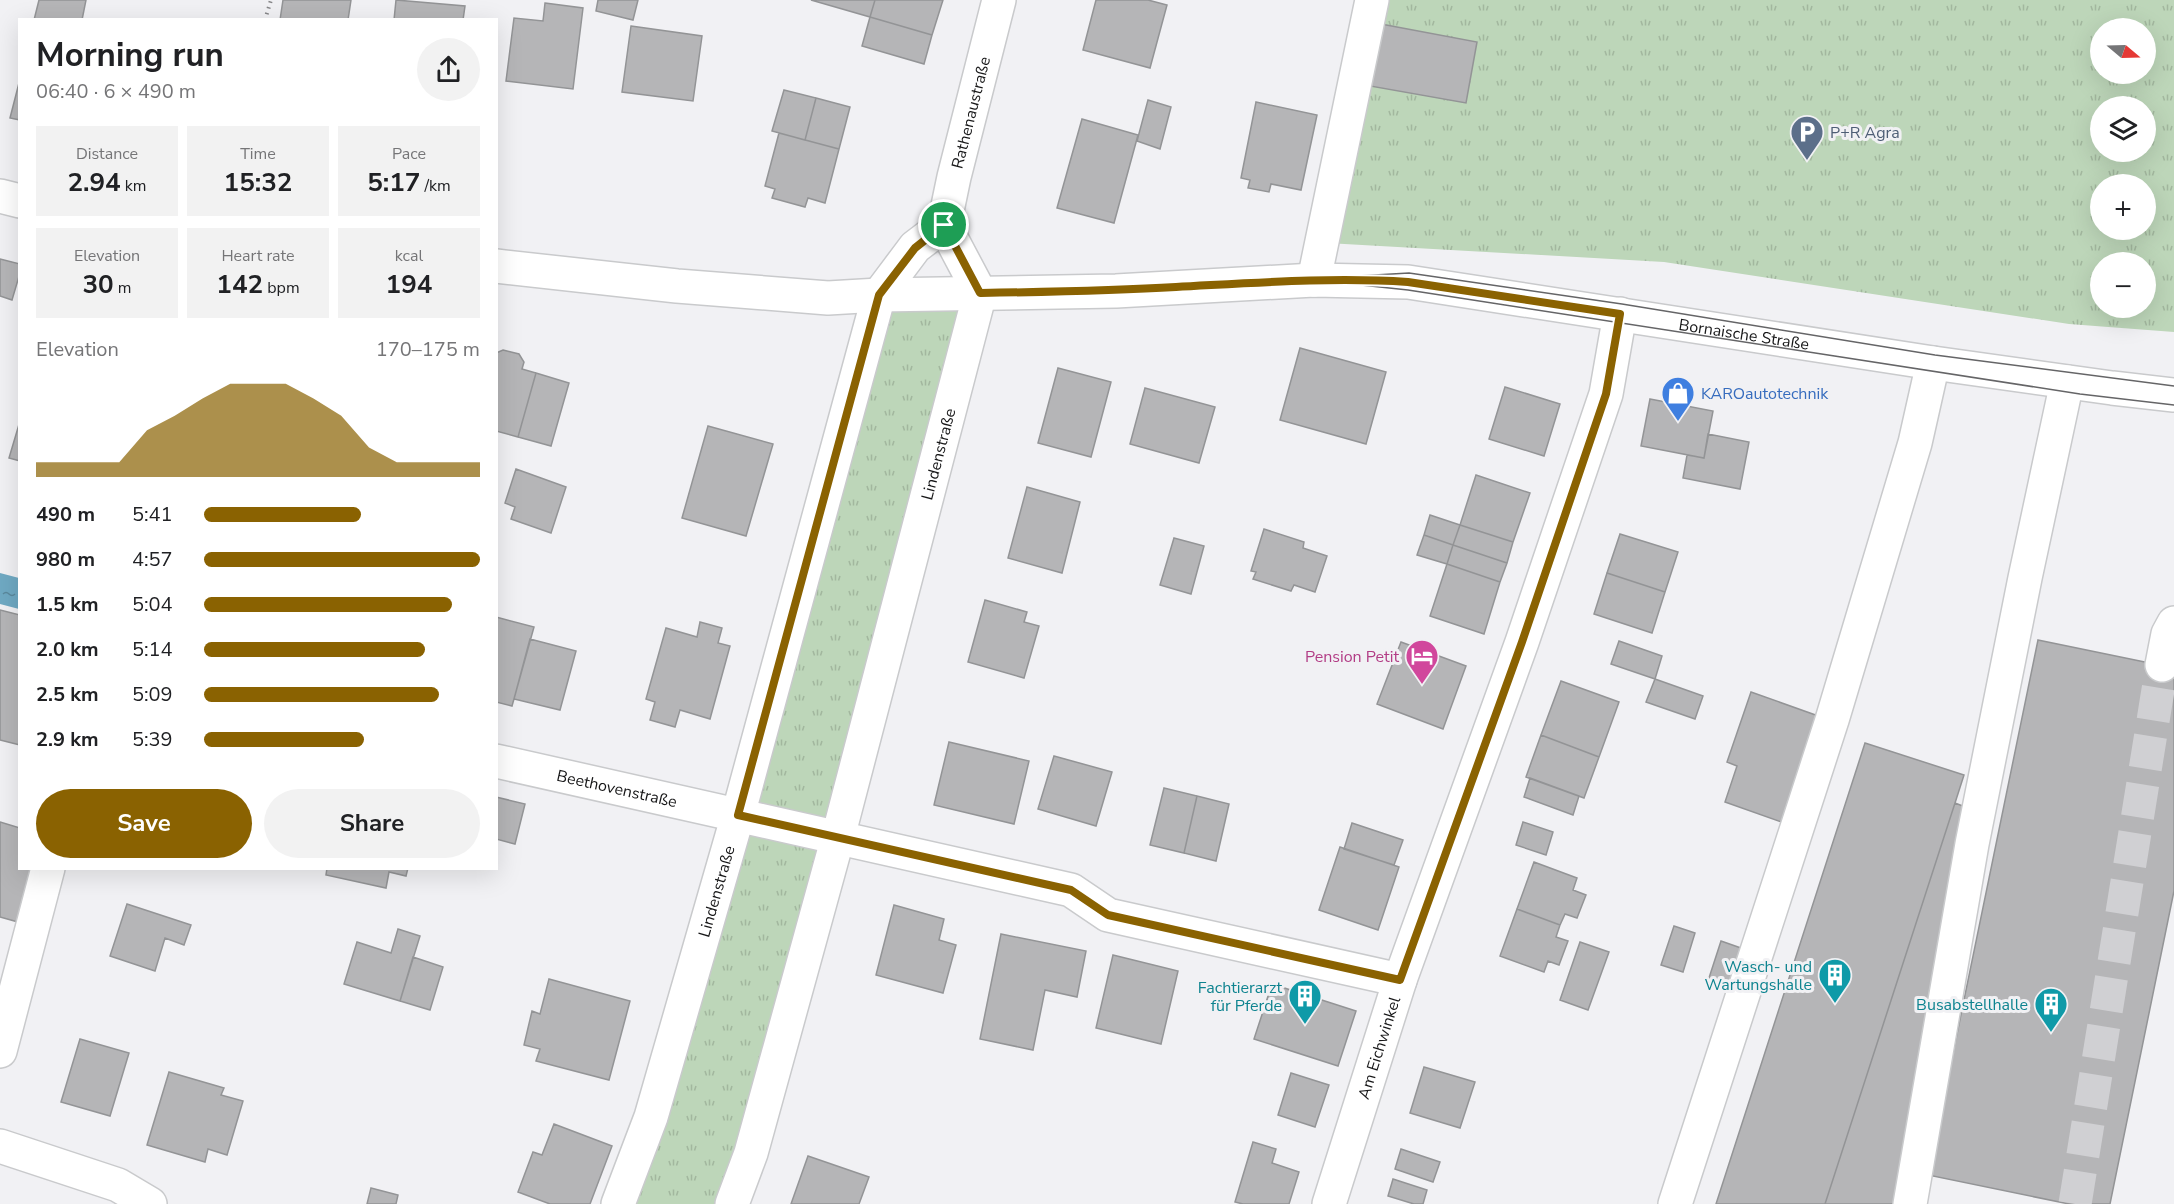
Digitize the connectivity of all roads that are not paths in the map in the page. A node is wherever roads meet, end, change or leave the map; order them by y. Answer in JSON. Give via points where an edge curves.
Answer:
{"nodes":[{"id":1,"x":999,"y":0,"type":"edge"},
{"id":2,"x":1372,"y":0,"type":"edge"},
{"id":3,"x":0,"y":196,"type":"edge"},
{"id":4,"x":18,"y":200,"type":"edge"},
{"id":5,"x":944,"y":225,"type":"junction"},
{"id":6,"x":498,"y":267,"type":"edge"},
{"id":7,"x":1314,"y":280,"type":"junction"},
{"id":8,"x":980,"y":293,"type":"junction"},
{"id":9,"x":879,"y":295,"type":"junction"},
{"id":10,"x":1620,"y":314,"type":"junction"},
{"id":11,"x":1933,"y":363,"type":"junction"},
{"id":12,"x":2067,"y":382,"type":"junction"},
{"id":13,"x":2174,"y":395,"type":"edge"},
{"id":14,"x":2174,"y":623,"type":"edge"},
{"id":15,"x":2162,"y":665,"type":"tunnel mouth"},
{"id":16,"x":498,"y":761,"type":"edge"},
{"id":17,"x":738,"y":815,"type":"junction"},
{"id":18,"x":838,"y":837,"type":"junction"},
{"id":19,"x":47,"y":870,"type":"edge"},
{"id":20,"x":1400,"y":980,"type":"junction"},
{"id":21,"x":0,"y":1051,"type":"edge"},
{"id":22,"x":0,"y":1146,"type":"edge"},
{"id":23,"x":150,"y":1204,"type":"edge"},
{"id":24,"x":618,"y":1204,"type":"edge"},
{"id":25,"x":732,"y":1204,"type":"edge"},
{"id":26,"x":1329,"y":1204,"type":"edge"},
{"id":27,"x":1675,"y":1204,"type":"edge"},
{"id":28,"x":1910,"y":1204,"type":"edge"}],
"edges":[{"from":1,"to":5,"type":"street","name":"Rathenaustraße"},
{"from":2,"to":7,"type":"street"},
{"from":3,"to":4,"type":"street"},
{"from":5,"to":8,"type":"street"},
{"from":5,"to":9,"type":"street","via":[[915,248]]},
{"from":6,"to":9,"type":"street","name":"Bornaische Straße","via":[[828,298]]},
{"from":7,"to":8,"type":"street","name":"Bornaische Straße","via":[[1116,291]]},
{"from":7,"to":10,"type":"street","name":"Bornaische Straße","via":[[1408,282]]},
{"from":8,"to":9,"type":"street","name":"Bornaische Straße"},
{"from":8,"to":18,"type":"street","name":"Lindenstraße"},
{"from":9,"to":17,"type":"street","name":"Lindenstraße"},
{"from":10,"to":11,"type":"street","name":"Bornaische Straße"},
{"from":10,"to":20,"type":"street","name":"Am Eichwinkel","via":[[1606,394],[1522,642]]},
{"from":11,"to":12,"type":"street","name":"Bornaische Straße"},
{"from":11,"to":27,"type":"street","via":[[1915,443],[1832,720]]},
{"from":12,"to":13,"type":"street","name":"Bornaische Straße"},
{"from":12,"to":28,"type":"street","via":[[1972,844]]},
{"from":14,"to":15,"type":"street"},
{"from":16,"to":17,"type":"street","name":"Beethovenstraße"},
{"from":17,"to":18,"type":"street","name":"Beethovenstraße"},
{"from":17,"to":24,"type":"street","name":"Lindenstraße","via":[[651,1117]]},
{"from":18,"to":20,"type":"street","name":"Beethovenstraße","via":[[1071,890],[1108,915]]},
{"from":18,"to":25,"type":"street","name":"Lindenstraße","via":[[751,1153]]},
{"from":19,"to":21,"type":"street"},
{"from":20,"to":26,"type":"street","name":"Am Eichwinkel"},
{"from":22,"to":23,"type":"street","via":[[118,1185]]}]}
